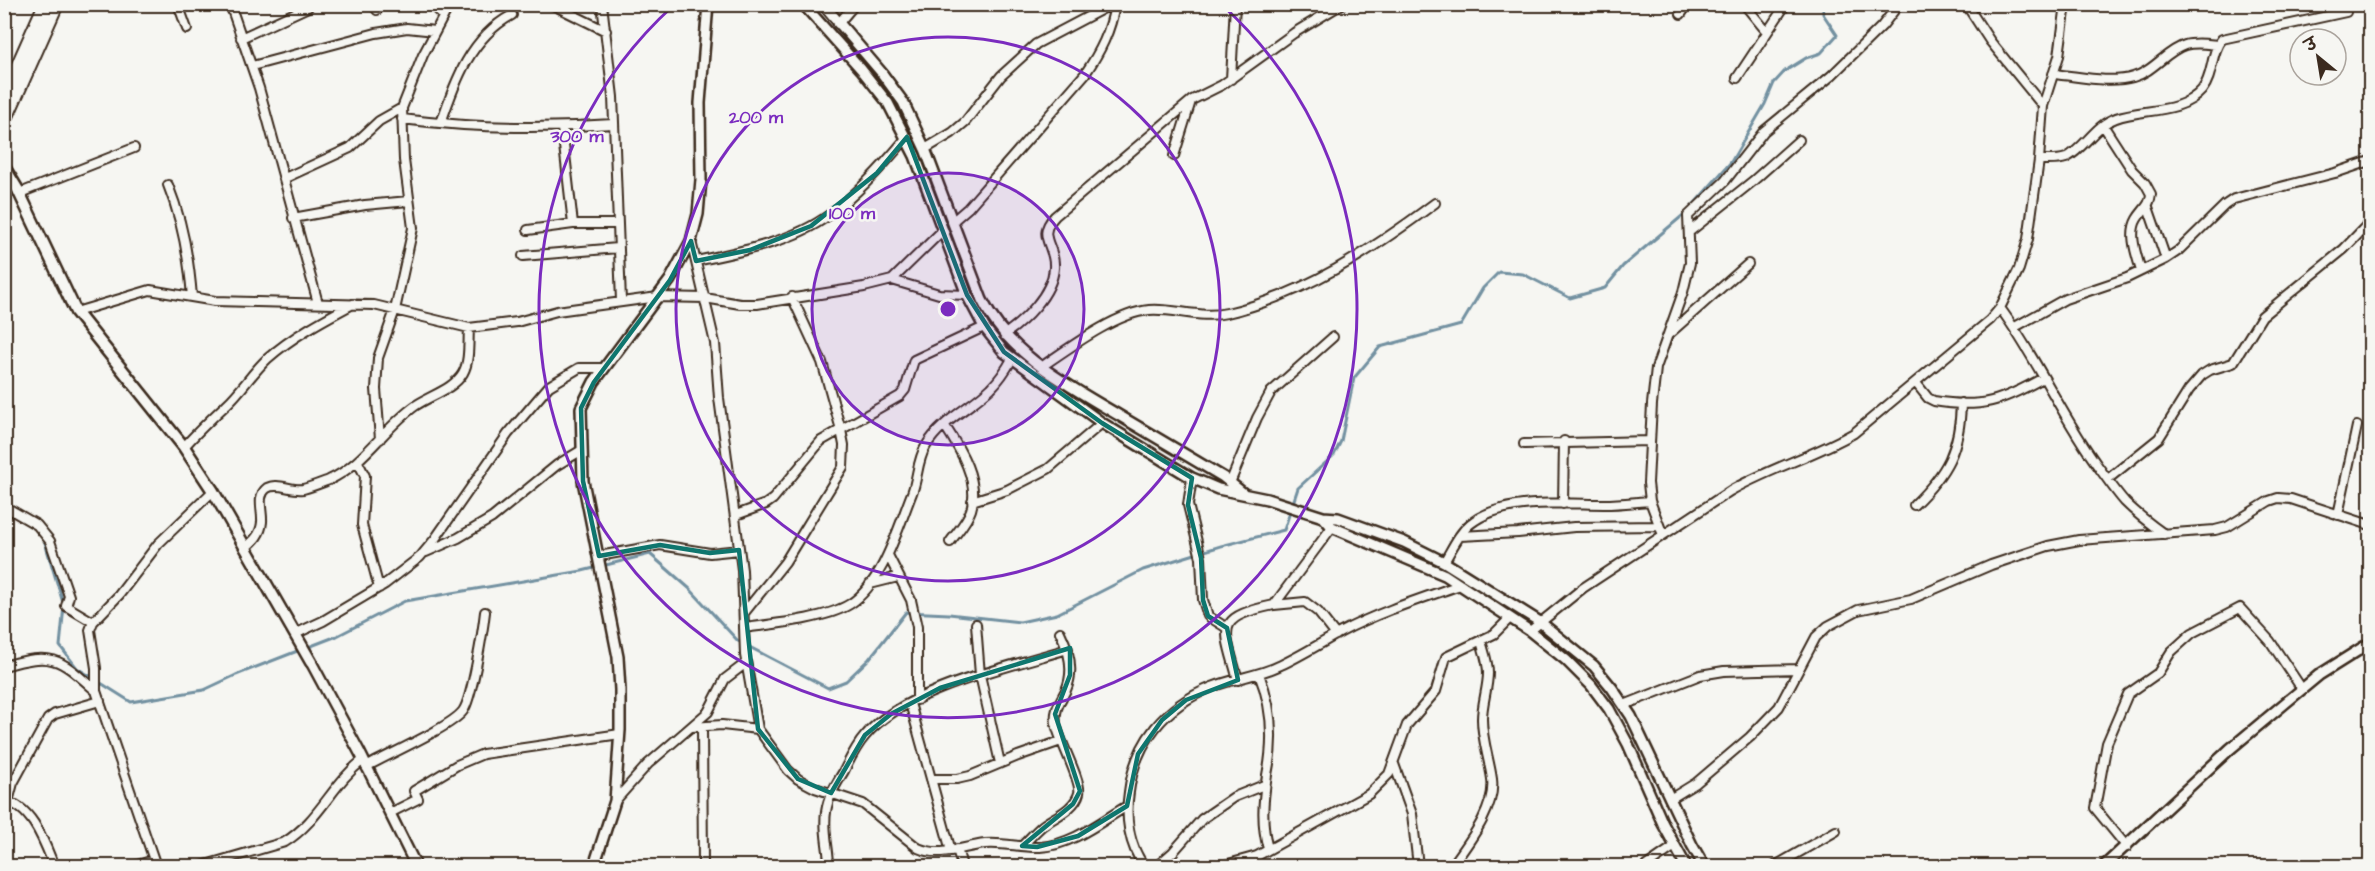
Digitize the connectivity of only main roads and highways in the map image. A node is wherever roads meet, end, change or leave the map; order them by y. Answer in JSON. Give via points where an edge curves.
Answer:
{"nodes":[{"id":1,"x":45,"y":4,"type":"edge"},
{"id":2,"x":57,"y":4,"type":"edge"},
{"id":3,"x":4,"y":96,"type":"edge"},
{"id":4,"x":4,"y":123,"type":"edge"},
{"id":5,"x":4,"y":166,"type":"edge"},
{"id":6,"x":311,"y":662,"type":"road end"}],
"edges":[{"from":1,"to":3,"type":"main road"},
{"from":2,"to":4,"type":"main road"},
{"from":5,"to":6,"type":"main road","via":[[76,312],[184,447]]}]}
